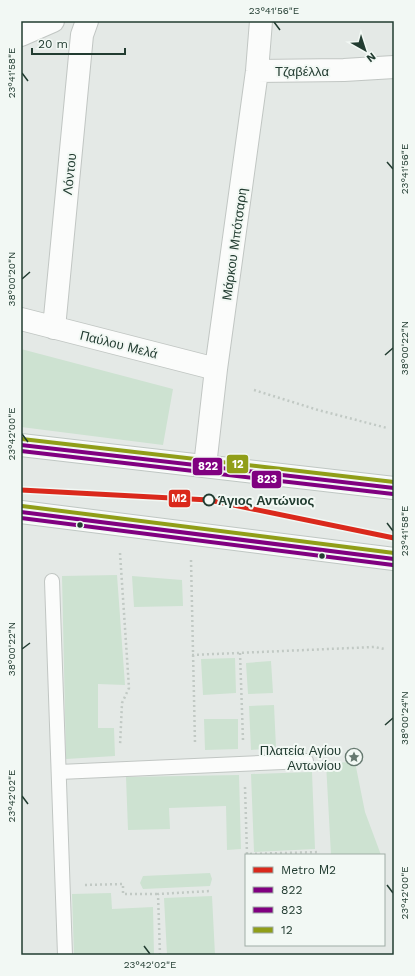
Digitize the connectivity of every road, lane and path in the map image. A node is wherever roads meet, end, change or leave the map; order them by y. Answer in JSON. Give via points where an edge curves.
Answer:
{"nodes":[{"id":1,"x":53,"y":21,"type":"edge"},
{"id":2,"x":87,"y":21,"type":"edge"},
{"id":3,"x":261,"y":21,"type":"edge"},
{"id":4,"x":21,"y":35,"type":"edge"},
{"id":5,"x":394,"y":67,"type":"edge"},
{"id":6,"x":257,"y":71,"type":"junction"},
{"id":7,"x":21,"y":319,"type":"edge"},
{"id":8,"x":54,"y":328,"type":"junction"},
{"id":9,"x":216,"y":369,"type":"junction"},
{"id":10,"x":254,"y":390,"type":"dead end"},
{"id":11,"x":387,"y":428,"type":"dead end"},
{"id":12,"x":21,"y":445,"type":"edge"},
{"id":13,"x":205,"y":466,"type":"junction"},
{"id":14,"x":394,"y":488,"type":"edge"},
{"id":15,"x":21,"y":512,"type":"edge"},
{"id":16,"x":118,"y":524,"type":"junction"},
{"id":17,"x":190,"y":533,"type":"junction"},
{"id":18,"x":394,"y":559,"type":"edge"},
{"id":19,"x":52,"y":582,"type":"dead end"},
{"id":20,"x":385,"y":649,"type":"dead end"},
{"id":21,"x":192,"y":655,"type":"junction"},
{"id":22,"x":306,"y":761,"type":"dead end"},
{"id":23,"x":195,"y":766,"type":"junction"},
{"id":24,"x":119,"y":769,"type":"junction"},
{"id":25,"x":59,"y":772,"type":"junction"},
{"id":26,"x":63,"y":885,"type":"junction"},
{"id":27,"x":211,"y":891,"type":"dead end"},
{"id":28,"x":158,"y":894,"type":"junction"},
{"id":29,"x":65,"y":955,"type":"edge"},
{"id":30,"x":160,"y":955,"type":"edge"}],
"edges":[{"from":1,"to":4,"type":"street"},
{"from":2,"to":8,"type":"street","name":"Λόντου","via":[[82,35]]},
{"from":3,"to":6,"type":"street","name":"Μάρκου Μπότσαρη"},
{"from":5,"to":6,"type":"street","name":"Τζαβέλλα"},
{"from":6,"to":9,"type":"street","name":"Μάρκου Μπότσαρη"},
{"from":7,"to":8,"type":"street","name":"Παύλου Μελά"},
{"from":8,"to":9,"type":"street","name":"Παύλου Μελά"},
{"from":9,"to":13,"type":"street","name":"Μάρκου Μπότσαρη"},
{"from":10,"to":11,"type":"path"},
{"from":12,"to":13,"type":"street"},
{"from":13,"to":14,"type":"street"},
{"from":15,"to":16,"type":"street"},
{"from":16,"to":17,"type":"street"},
{"from":16,"to":24,"type":"path","via":[[130,688],[122,703]]},
{"from":17,"to":18,"type":"street"},
{"from":17,"to":21,"type":"path"},
{"from":19,"to":25,"type":"lane"},
{"from":20,"to":21,"type":"path","via":[[374,647]]},
{"from":21,"to":23,"type":"path"},
{"from":22,"to":23,"type":"lane"},
{"from":23,"to":24,"type":"lane"},
{"from":24,"to":25,"type":"lane"},
{"from":25,"to":26,"type":"lane"},
{"from":26,"to":28,"type":"path","via":[[123,884],[123,894]]},
{"from":26,"to":29,"type":"lane"},
{"from":27,"to":28,"type":"path"},
{"from":28,"to":30,"type":"path"}]}
